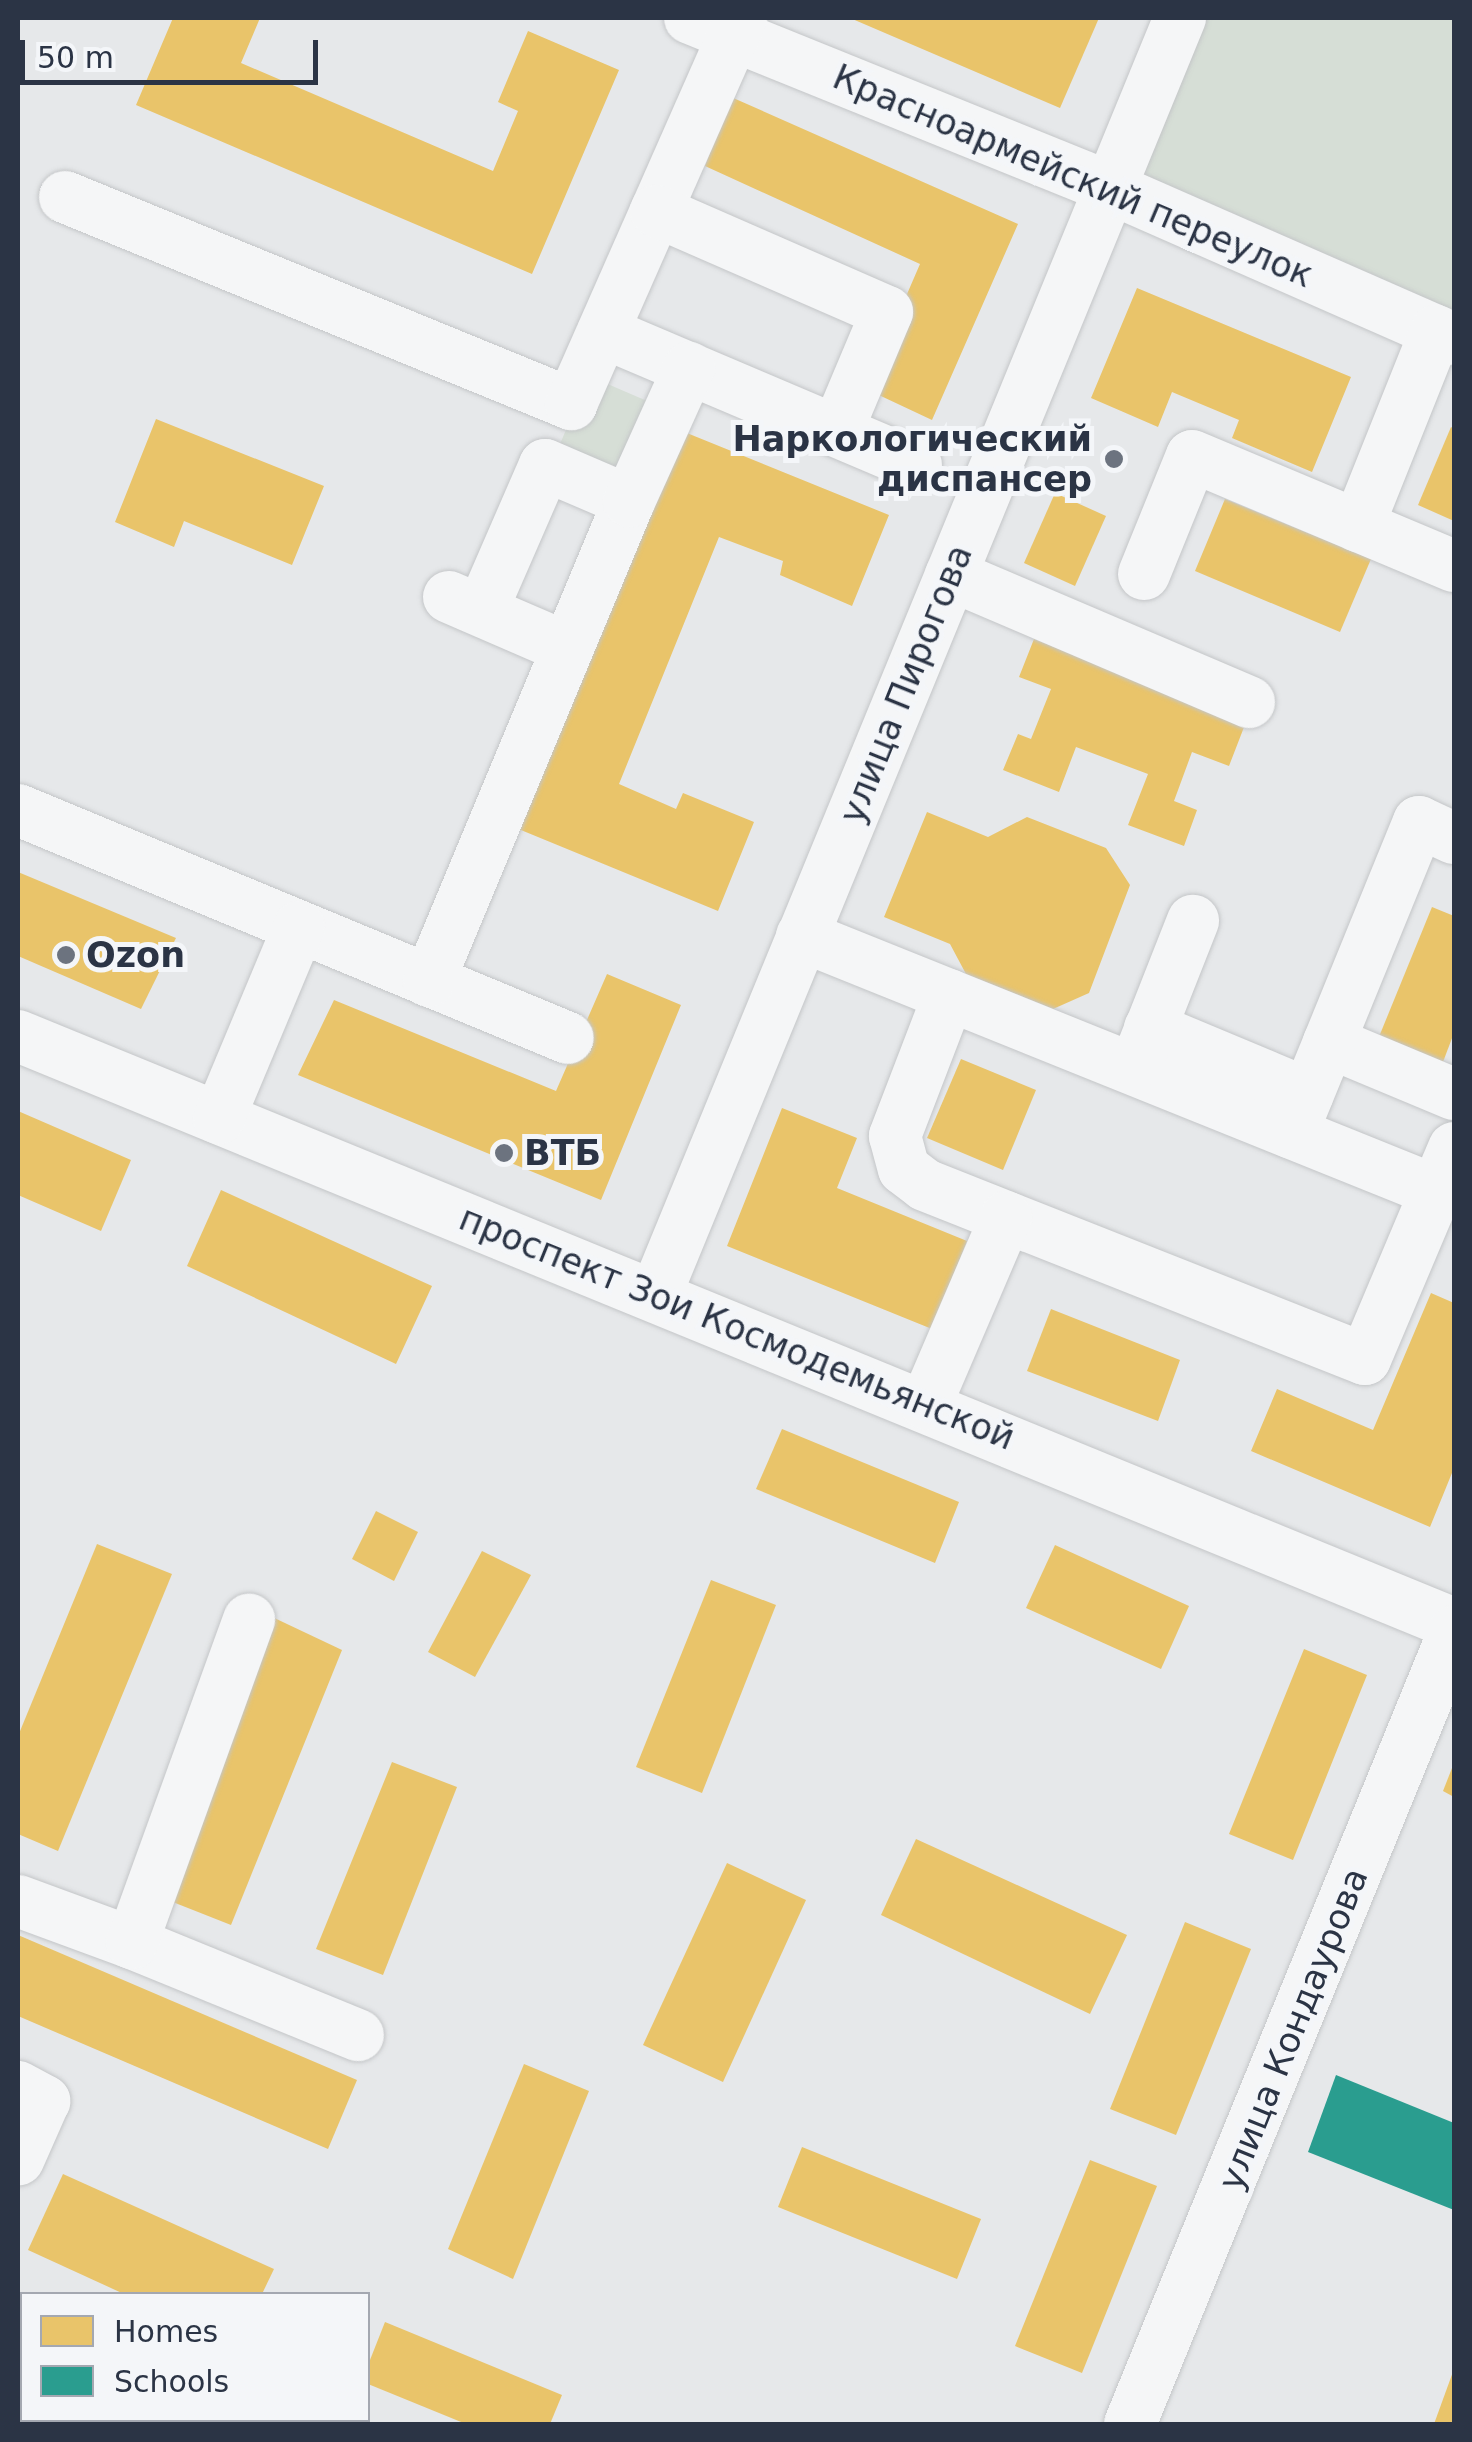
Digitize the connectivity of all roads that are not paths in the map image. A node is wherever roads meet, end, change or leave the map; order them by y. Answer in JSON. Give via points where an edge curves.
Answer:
{"nodes":[{"id":1,"x":1180,"y":18,"type":"edge"},
{"id":2,"x":722,"y":24,"type":"edge"},
{"id":3,"x":1110,"y":188,"type":"junction"},
{"id":4,"x":65,"y":197,"type":"dead end"},
{"id":5,"x":656,"y":212,"type":"junction"},
{"id":6,"x":603,"y":332,"type":"junction"},
{"id":7,"x":1445,"y":335,"type":"edge"},
{"id":8,"x":689,"y":368,"type":"junction"},
{"id":9,"x":837,"y":431,"type":"junction"},
{"id":10,"x":916,"y":465,"type":"dead end"},
{"id":11,"x":629,"y":500,"type":"junction"},
{"id":12,"x":1358,"y":526,"type":"junction"},
{"id":13,"x":1454,"y":566,"type":"edge"},
{"id":14,"x":1144,"y":574,"type":"dead end"},
{"id":15,"x":951,"y":575,"type":"junction"},
{"id":16,"x":567,"y":648,"type":"junction"},
{"id":17,"x":1249,"y":702,"type":"dead end"},
{"id":18,"x":18,"y":810,"type":"edge"},
{"id":19,"x":1454,"y":838,"type":"edge"},
{"id":20,"x":1193,"y":920,"type":"dead end"},
{"id":21,"x":299,"y":927,"type":"junction"},
{"id":22,"x":802,"y":936,"type":"junction"},
{"id":23,"x":429,"y":981,"type":"junction"},
{"id":24,"x":948,"y":995,"type":"junction"},
{"id":25,"x":18,"y":1036,"type":"edge"},
{"id":26,"x":568,"y":1038,"type":"dead end"},
{"id":27,"x":1329,"y":1042,"type":"junction"},
{"id":28,"x":1142,"y":1048,"type":"junction"},
{"id":29,"x":1454,"y":1094,"type":"edge"},
{"id":30,"x":1300,"y":1113,"type":"junction"},
{"id":31,"x":219,"y":1118,"type":"junction"},
{"id":32,"x":1446,"y":1169,"type":"edge"},
{"id":33,"x":1006,"y":1217,"type":"junction"},
{"id":34,"x":655,"y":1296,"type":"junction"},
{"id":35,"x":926,"y":1404,"type":"junction"},
{"id":36,"x":249,"y":1619,"type":"dead end"},
{"id":37,"x":1454,"y":1624,"type":"edge"},
{"id":38,"x":1454,"y":1632,"type":"edge"},
{"id":39,"x":18,"y":1901,"type":"edge"},
{"id":40,"x":132,"y":1942,"type":"junction"},
{"id":41,"x":358,"y":2035,"type":"dead end"},
{"id":42,"x":18,"y":2088,"type":"edge"},
{"id":43,"x":18,"y":2160,"type":"edge"},
{"id":44,"x":1130,"y":2424,"type":"edge"}],
"edges":[{"from":1,"to":3,"type":"street","name":"улица Пирогова"},
{"from":2,"to":3,"type":"street","name":"Красноармейский переулок"},
{"from":2,"to":5,"type":"street"},
{"from":3,"to":7,"type":"street","name":"Красноармейский переулок"},
{"from":3,"to":15,"type":"street","name":"улица Пирогова"},
{"from":4,"to":6,"type":"street","via":[[571,404]]},
{"from":5,"to":6,"type":"street"},
{"from":5,"to":9,"type":"street","via":[[887,312]]},
{"from":6,"to":8,"type":"street"},
{"from":7,"to":12,"type":"street"},
{"from":8,"to":9,"type":"street"},
{"from":8,"to":11,"type":"street"},
{"from":9,"to":10,"type":"street"},
{"from":11,"to":16,"type":"street"},
{"from":11,"to":16,"type":"street","via":[[545,465],[466,604]]},
{"from":12,"to":13,"type":"street"},
{"from":12,"to":14,"type":"street","via":[[1192,456]]},
{"from":15,"to":17,"type":"street"},
{"from":15,"to":22,"type":"street","name":"улица Пирогова"},
{"from":16,"to":23,"type":"street"},
{"from":18,"to":21,"type":"street"},
{"from":19,"to":27,"type":"street","via":[[1419,822]]},
{"from":20,"to":28,"type":"street"},
{"from":21,"to":23,"type":"street"},
{"from":21,"to":31,"type":"street"},
{"from":22,"to":24,"type":"street"},
{"from":22,"to":34,"type":"street","name":"улица Пирогова"},
{"from":23,"to":26,"type":"street"},
{"from":24,"to":28,"type":"street"},
{"from":24,"to":33,"type":"street","via":[[895,1136],[904,1169],[925,1186]]},
{"from":25,"to":31,"type":"street","name":"проспект Зои Космодемьянской"},
{"from":27,"to":29,"type":"street"},
{"from":27,"to":30,"type":"street"},
{"from":28,"to":30,"type":"street"},
{"from":30,"to":32,"type":"street"},
{"from":31,"to":34,"type":"street","name":"проспект Зои Космодемьянской"},
{"from":32,"to":33,"type":"street","via":[[1365,1359]]},
{"from":33,"to":35,"type":"street"},
{"from":34,"to":35,"type":"street","name":"проспект Зои Космодемьянской"},
{"from":35,"to":37,"type":"street","name":"проспект Зои Космодемьянской"},
{"from":36,"to":40,"type":"street"},
{"from":38,"to":44,"type":"street","name":"улица Кондаурова"},
{"from":39,"to":40,"type":"street"},
{"from":40,"to":41,"type":"street"},
{"from":42,"to":43,"type":"street","via":[[44,2101]]}]}
